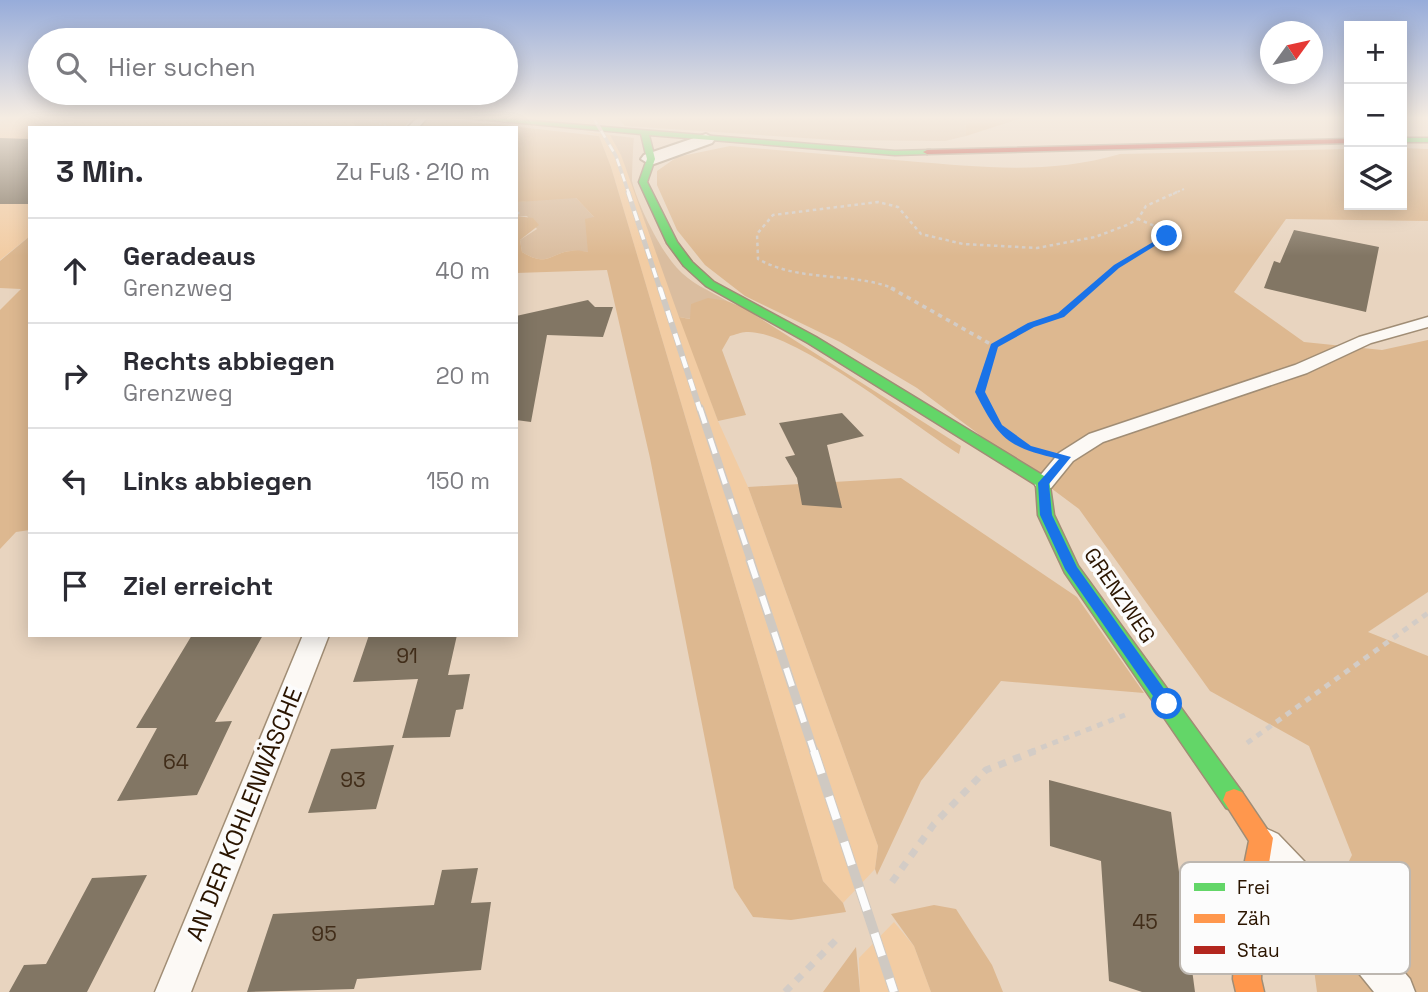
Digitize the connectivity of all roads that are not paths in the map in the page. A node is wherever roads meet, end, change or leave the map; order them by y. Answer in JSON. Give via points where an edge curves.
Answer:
{"nodes":[{"id":1,"x":650,"y":163,"type":"edge"},
{"id":2,"x":1428,"y":322,"type":"edge"},
{"id":3,"x":1044,"y":483,"type":"junction"},
{"id":4,"x":315,"y":637,"type":"edge"},
{"id":5,"x":1261,"y":838,"type":"junction"},
{"id":6,"x":1257,"y":862,"type":"edge"},
{"id":7,"x":1283,"y":862,"type":"edge"},
{"id":8,"x":1247,"y":974,"type":"edge"},
{"id":9,"x":1382,"y":974,"type":"edge"},
{"id":10,"x":173,"y":992,"type":"edge"},
{"id":11,"x":1250,"y":992,"type":"edge"},
{"id":12,"x":1397,"y":992,"type":"edge"}],
"edges":[{"from":1,"to":3,"type":"street","via":[[643,183],[668,238],[695,273],[868,373]]},
{"from":2,"to":3,"type":"lane","via":[[1365,340],[1301,369],[1096,438],[1066,457]]},
{"from":3,"to":5,"type":"street","name":"GRENZWEG","via":[[1046,515],[1071,569]]},
{"from":4,"to":10,"type":"lane","name":"AN DER KOHLENWÄSCHE"},
{"from":5,"to":6,"type":"street"},
{"from":5,"to":7,"type":"lane"},
{"from":8,"to":11,"type":"street"},
{"from":9,"to":12,"type":"lane"}]}
